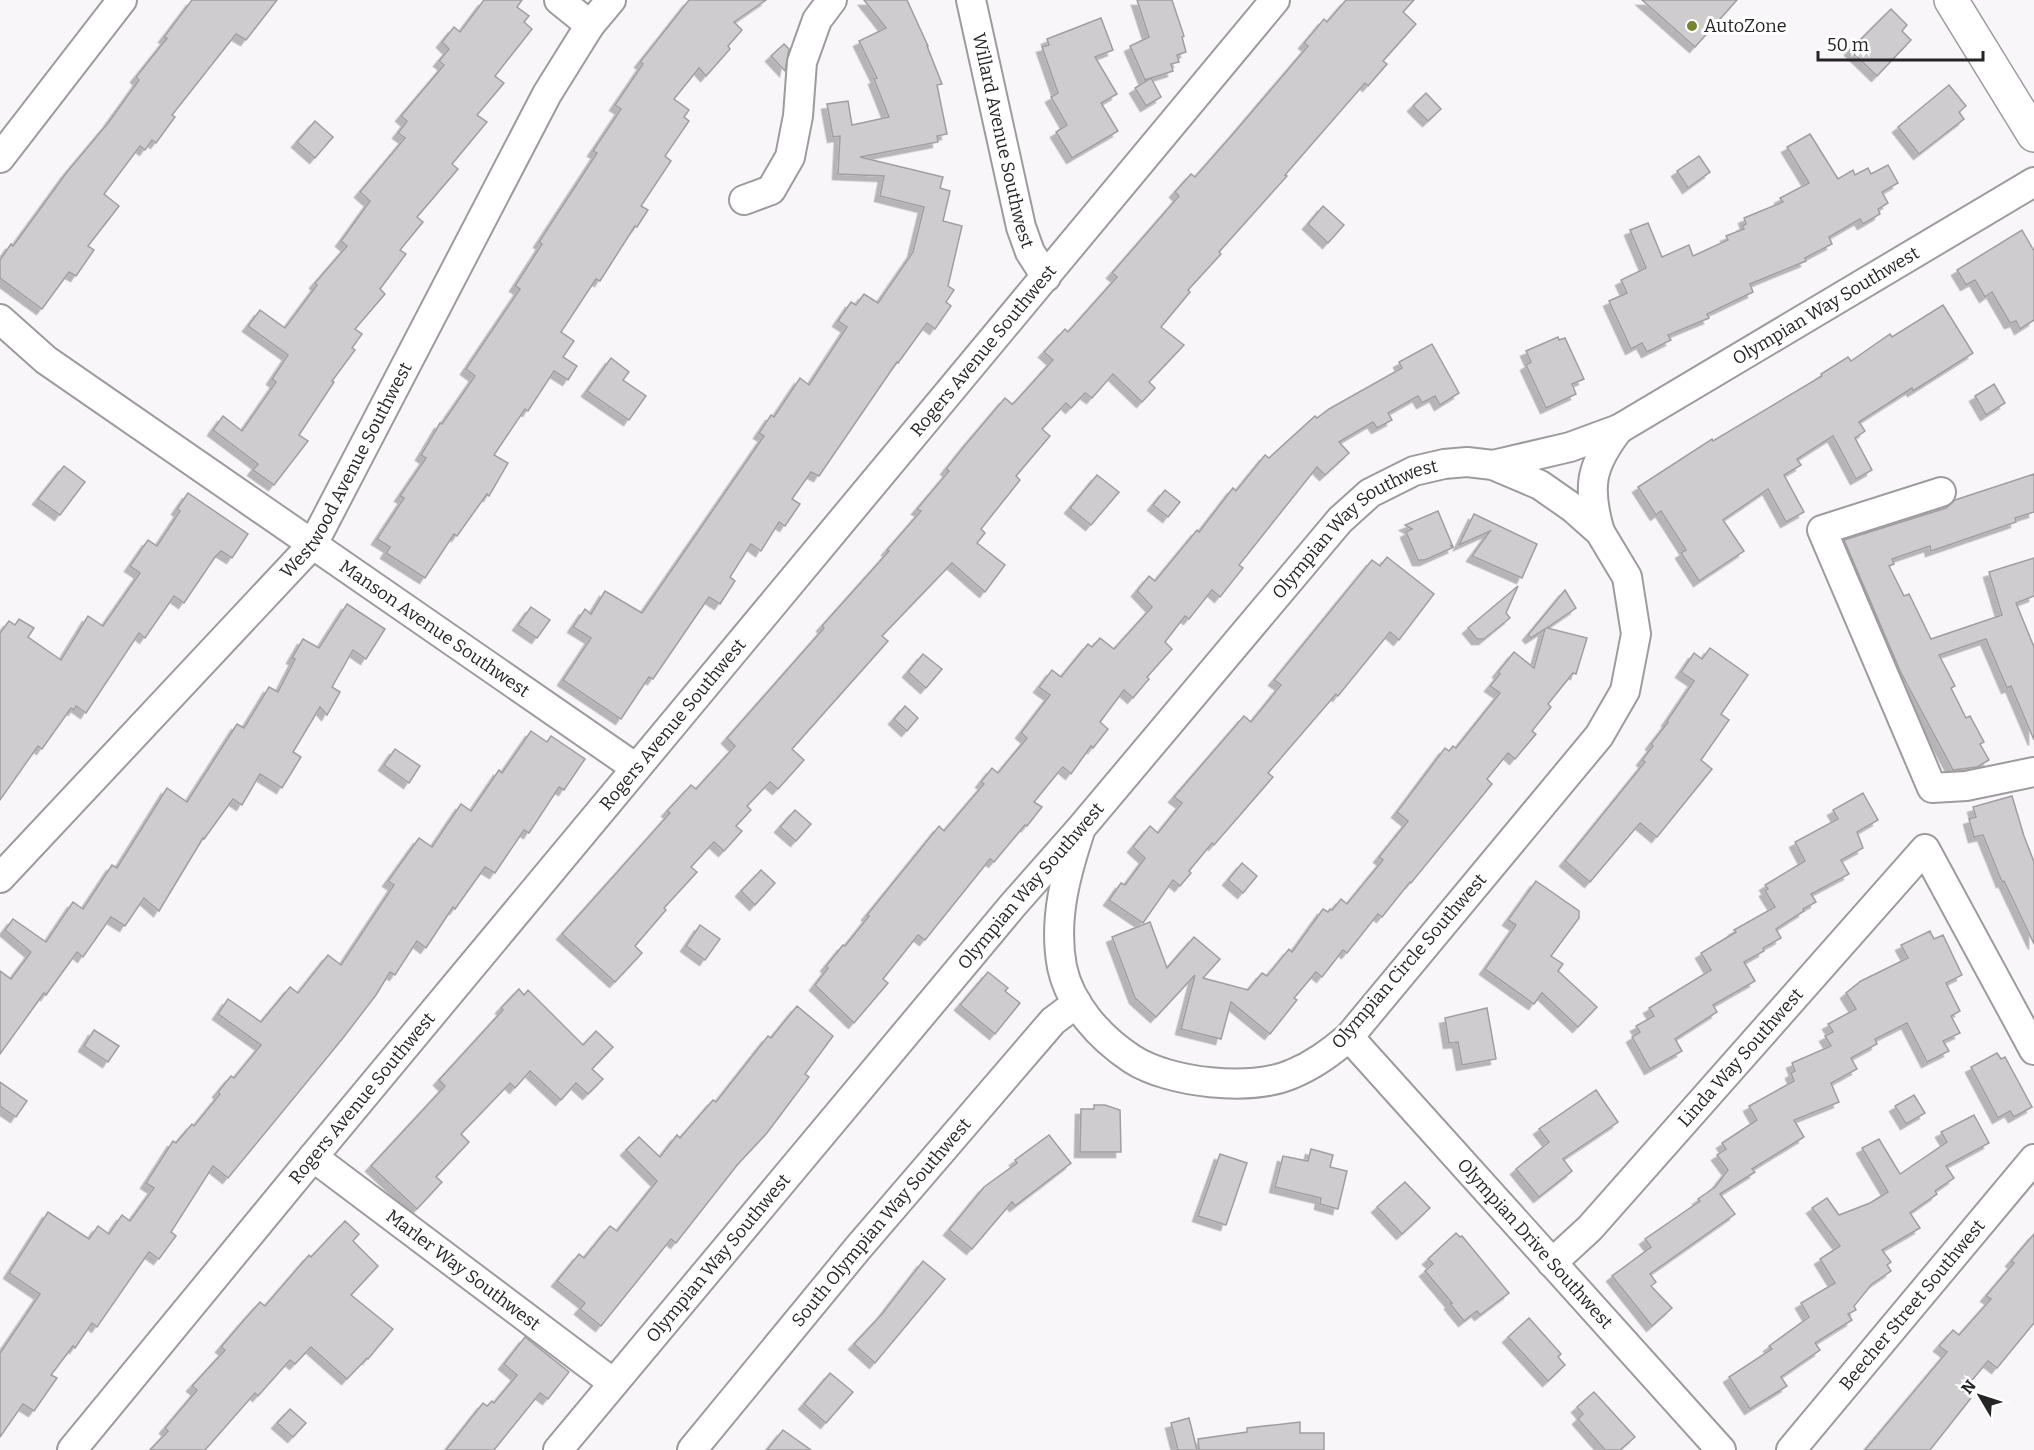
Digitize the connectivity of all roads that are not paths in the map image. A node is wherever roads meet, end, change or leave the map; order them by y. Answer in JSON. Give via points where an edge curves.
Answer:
{"nodes":[{"id":1,"x":122,"y":0,"type":"edge"},
{"id":2,"x":559,"y":0,"type":"edge"},
{"id":3,"x":611,"y":0,"type":"edge"},
{"id":4,"x":832,"y":0,"type":"edge"},
{"id":5,"x":971,"y":0,"type":"edge"},
{"id":6,"x":1275,"y":0,"type":"edge"},
{"id":7,"x":1951,"y":0,"type":"edge"},
{"id":8,"x":590,"y":25,"type":"junction"},
{"id":9,"x":2034,"y":135,"type":"edge"},
{"id":10,"x":0,"y":158,"type":"edge"},
{"id":11,"x":2034,"y":183,"type":"edge"},
{"id":12,"x":744,"y":200,"type":"dead end"},
{"id":13,"x":1046,"y":277,"type":"junction"},
{"id":14,"x":0,"y":319,"type":"edge"},
{"id":15,"x":1619,"y":429,"type":"junction"},
{"id":16,"x":1493,"y":465,"type":"junction"},
{"id":17,"x":1540,"y":485,"type":"joint"},
{"id":18,"x":1941,"y":492,"type":"dead end"},
{"id":19,"x":1600,"y":532,"type":"junction"},
{"id":20,"x":313,"y":544,"type":"junction"},
{"id":21,"x":636,"y":768,"type":"junction"},
{"id":22,"x":2034,"y":772,"type":"edge"},
{"id":23,"x":1081,"y":828,"type":"junction"},
{"id":24,"x":0,"y":878,"type":"edge"},
{"id":25,"x":1077,"y":1003,"type":"junction"},
{"id":26,"x":1349,"y":1036,"type":"junction"},
{"id":27,"x":2034,"y":1050,"type":"edge"},
{"id":28,"x":313,"y":1157,"type":"junction"},
{"id":29,"x":2034,"y":1159,"type":"edge"},
{"id":30,"x":1552,"y":1263,"type":"junction"},
{"id":31,"x":612,"y":1382,"type":"junction"},
{"id":32,"x":72,"y":1450,"type":"edge"},
{"id":33,"x":558,"y":1450,"type":"edge"},
{"id":34,"x":692,"y":1450,"type":"edge"},
{"id":35,"x":1721,"y":1450,"type":"edge"},
{"id":36,"x":1791,"y":1450,"type":"edge"}],
"edges":[{"from":1,"to":10,"type":"street"},
{"from":2,"to":8,"type":"street"},
{"from":3,"to":8,"type":"street","name":"Westwood Avenue Southwest"},
{"from":4,"to":12,"type":"street","via":[[817,20],[802,62],[790,157],[771,190]]},
{"from":5,"to":13,"type":"street","name":"Willard Avenue Southwest","via":[[1022,227],[1030,252]]},
{"from":6,"to":13,"type":"street","name":"Rogers Avenue Southwest"},
{"from":7,"to":9,"type":"main road"},
{"from":8,"to":20,"type":"street","name":"Westwood Avenue Southwest","via":[[547,94]]},
{"from":11,"to":15,"type":"street","name":"Olympian Way Southwest"},
{"from":13,"to":21,"type":"street","name":"Rogers Avenue Southwest"},
{"from":14,"to":20,"type":"street","name":"Manson Avenue Southwest","via":[[46,360]]},
{"from":15,"to":16,"type":"street","name":"Olympian Way Southwest","via":[[1570,447]]},
{"from":15,"to":19,"type":"street","name":"Olympian Way Southwest","via":[[1602,454],[1591,488]]},
{"from":16,"to":17,"type":"street","name":"Olympian Way Southwest"},
{"from":16,"to":23,"type":"street","name":"Olympian Way Southwest","via":[[1444,464],[1414,471],[1370,493],[1340,520]]},
{"from":17,"to":19,"type":"street","name":"Olympian Circle Southwest"},
{"from":18,"to":22,"type":"street","via":[[1822,530],[1932,788],[1966,786]]},
{"from":19,"to":26,"type":"street","name":"Olympian Circle Southwest","via":[[1627,577],[1636,634],[1625,691],[1599,736]]},
{"from":20,"to":21,"type":"street","name":"Manson Avenue Southwest"},
{"from":20,"to":24,"type":"street","name":"Westwood Avenue Southwest"},
{"from":21,"to":28,"type":"street","name":"Rogers Avenue Southwest"},
{"from":23,"to":25,"type":"street","name":"Olympian Circle Southwest","via":[[1067,872],[1058,927],[1063,968]]},
{"from":23,"to":31,"type":"street","name":"Olympian Way Southwest"},
{"from":25,"to":26,"type":"street","name":"Olympian Circle Southwest","via":[[1101,1035],[1134,1060],[1167,1074],[1219,1083],[1255,1084],[1290,1075],[1323,1059]]},
{"from":25,"to":34,"type":"street","name":"South Olympian Way Southwest","via":[[1045,1030]]},
{"from":26,"to":30,"type":"street","name":"Olympian Drive Southwest"},
{"from":27,"to":30,"type":"street","name":"Linda Way Southwest","via":[[1924,849],[1590,1228]]},
{"from":28,"to":31,"type":"street","name":"Marler Way Southwest"},
{"from":28,"to":32,"type":"street","name":"Rogers Avenue Southwest"},
{"from":29,"to":36,"type":"street","name":"Beecher Street Southwest"},
{"from":30,"to":35,"type":"street","name":"Olympian Drive Southwest"},
{"from":31,"to":33,"type":"street","name":"Olympian Way Southwest"}]}
